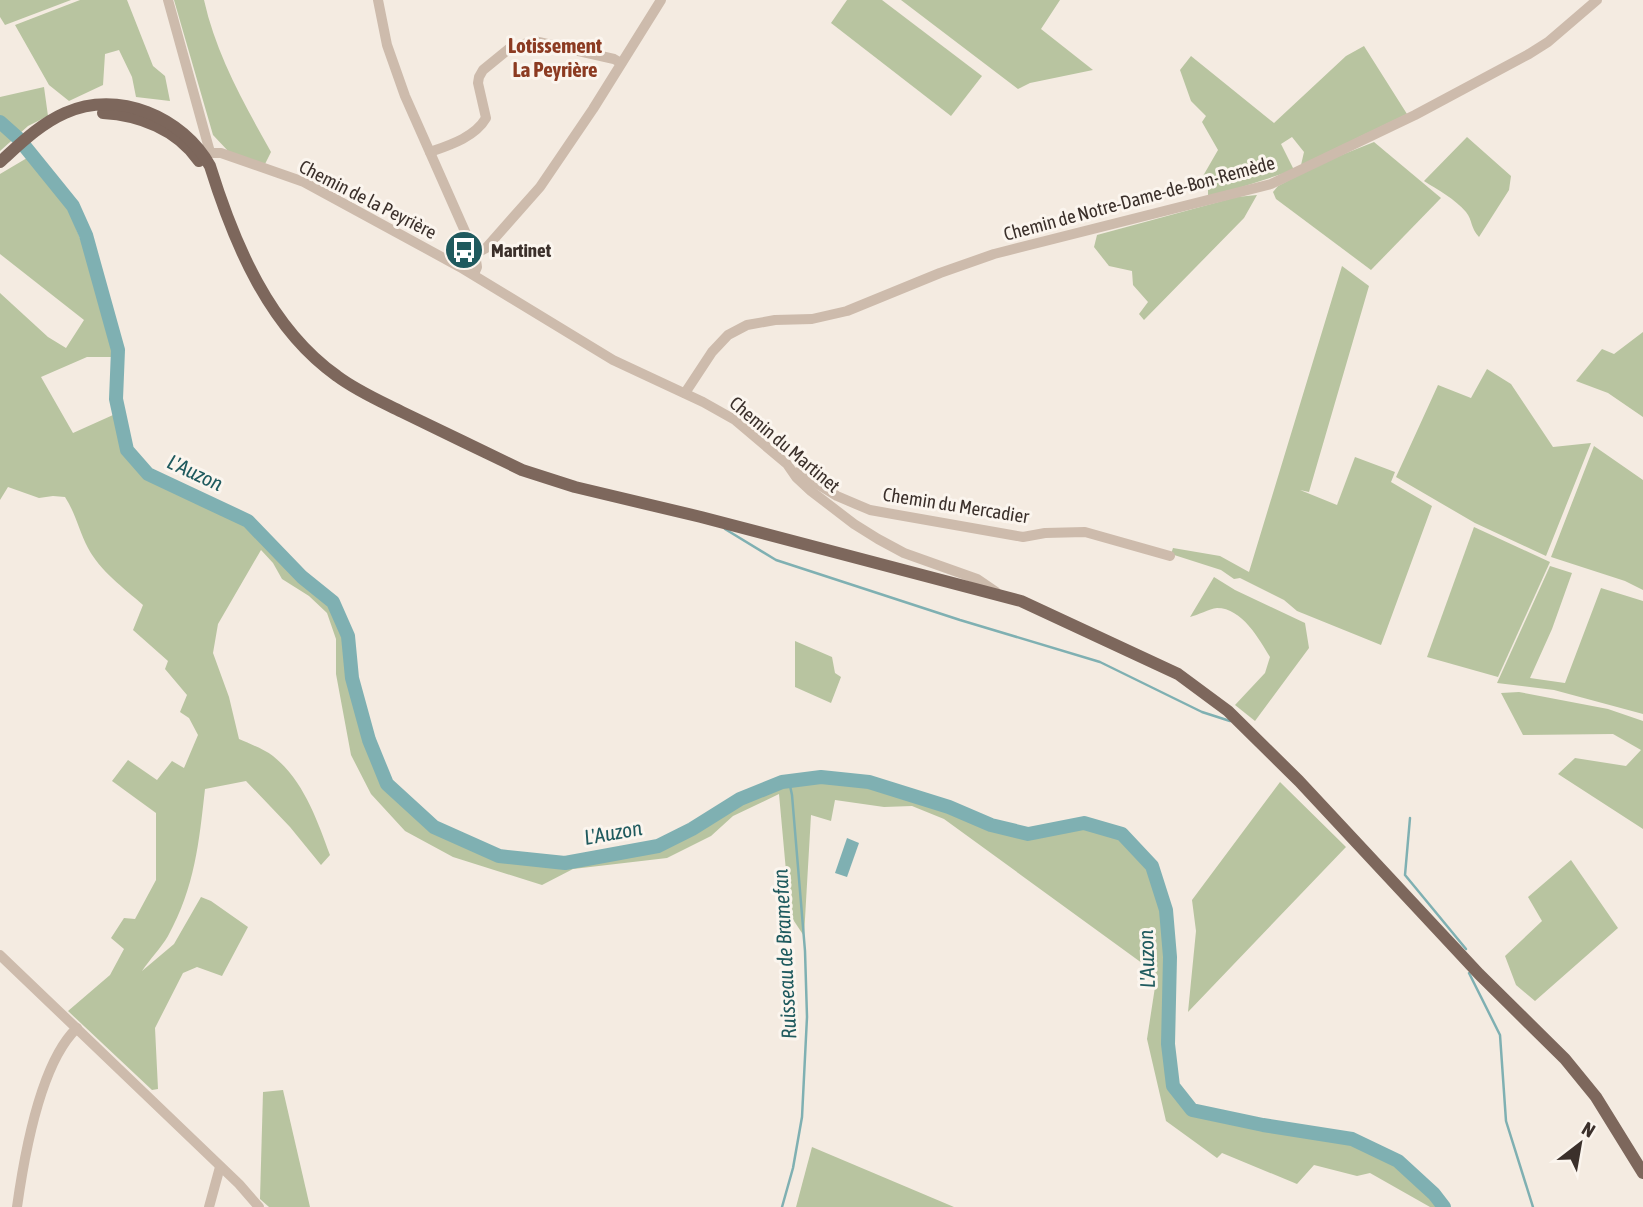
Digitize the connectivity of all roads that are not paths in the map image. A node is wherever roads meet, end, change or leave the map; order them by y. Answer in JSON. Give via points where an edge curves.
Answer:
{"nodes":[{"id":1,"x":168,"y":0,"type":"edge"},
{"id":2,"x":378,"y":0,"type":"edge"},
{"id":3,"x":661,"y":0,"type":"edge"},
{"id":4,"x":1597,"y":0,"type":"edge"},
{"id":5,"x":621,"y":63,"type":"junction"},
{"id":6,"x":44,"y":125,"type":"junction"},
{"id":7,"x":430,"y":152,"type":"junction"},
{"id":8,"x":204,"y":156,"type":"junction"},
{"id":9,"x":0,"y":162,"type":"edge"},
{"id":10,"x":475,"y":254,"type":"junction"},
{"id":11,"x":474,"y":274,"type":"junction"},
{"id":12,"x":685,"y":393,"type":"junction"},
{"id":13,"x":787,"y":464,"type":"junction"},
{"id":14,"x":1170,"y":556,"type":"dead end"},
{"id":15,"x":1003,"y":596,"type":"junction"},
{"id":16,"x":0,"y":955,"type":"edge"},
{"id":17,"x":77,"y":1028,"type":"junction"},
{"id":18,"x":220,"y":1167,"type":"junction"},
{"id":19,"x":1643,"y":1173,"type":"edge"},
{"id":20,"x":18,"y":1207,"type":"edge"},
{"id":21,"x":209,"y":1207,"type":"edge"},
{"id":22,"x":259,"y":1207,"type":"edge"}],
"edges":[{"from":1,"to":8,"type":"street"},
{"from":2,"to":7,"type":"street","name":"Chemin de la Peyrière","via":[[387,45]]},
{"from":3,"to":5,"type":"street"},
{"from":4,"to":12,"type":"street","name":"Chemin de Notre-Dame-de-Bon-Remède","via":[[1529,54],[1271,184],[994,254],[847,311],[747,325],[728,335],[712,352]]},
{"from":5,"to":7,"type":"street","via":[[534,41],[510,48],[479,77],[486,118],[482,125]]},
{"from":5,"to":10,"type":"street","via":[[540,187],[486,248]]},
{"from":6,"to":8,"type":"main road","via":[[85,114],[140,118]]},
{"from":6,"to":8,"type":"main road","via":[[84,107],[144,110],[167,121]]},
{"from":6,"to":9,"type":"main road"},
{"from":7,"to":10,"type":"street","name":"Chemin de la Peyrière"},
{"from":8,"to":11,"type":"street","name":"Chemin de la Peyrière","via":[[221,153],[304,182]]},
{"from":8,"to":15,"type":"main road","via":[[257,281],[295,338],[338,377],[550,480]]},
{"from":10,"to":11,"type":"street","name":"Chemin de la Peyrière"},
{"from":11,"to":12,"type":"street","name":"Chemin du Martinet","via":[[613,360]]},
{"from":12,"to":13,"type":"street","name":"Chemin du Martinet","via":[[736,420]]},
{"from":13,"to":14,"type":"street","name":"Chemin du Mercadier","via":[[837,496],[870,510],[1023,537],[1085,532]]},
{"from":13,"to":15,"type":"street","name":"Chemin du Martinet","via":[[811,491],[854,524],[904,553],[976,579]]},
{"from":15,"to":19,"type":"main road","via":[[1160,664],[1228,711],[1565,1059],[1596,1097]]},
{"from":16,"to":17,"type":"street"},
{"from":17,"to":18,"type":"street"},
{"from":17,"to":20,"type":"street","via":[[58,1051],[46,1083],[22,1170]]},
{"from":18,"to":21,"type":"street"},
{"from":18,"to":22,"type":"street"}]}
